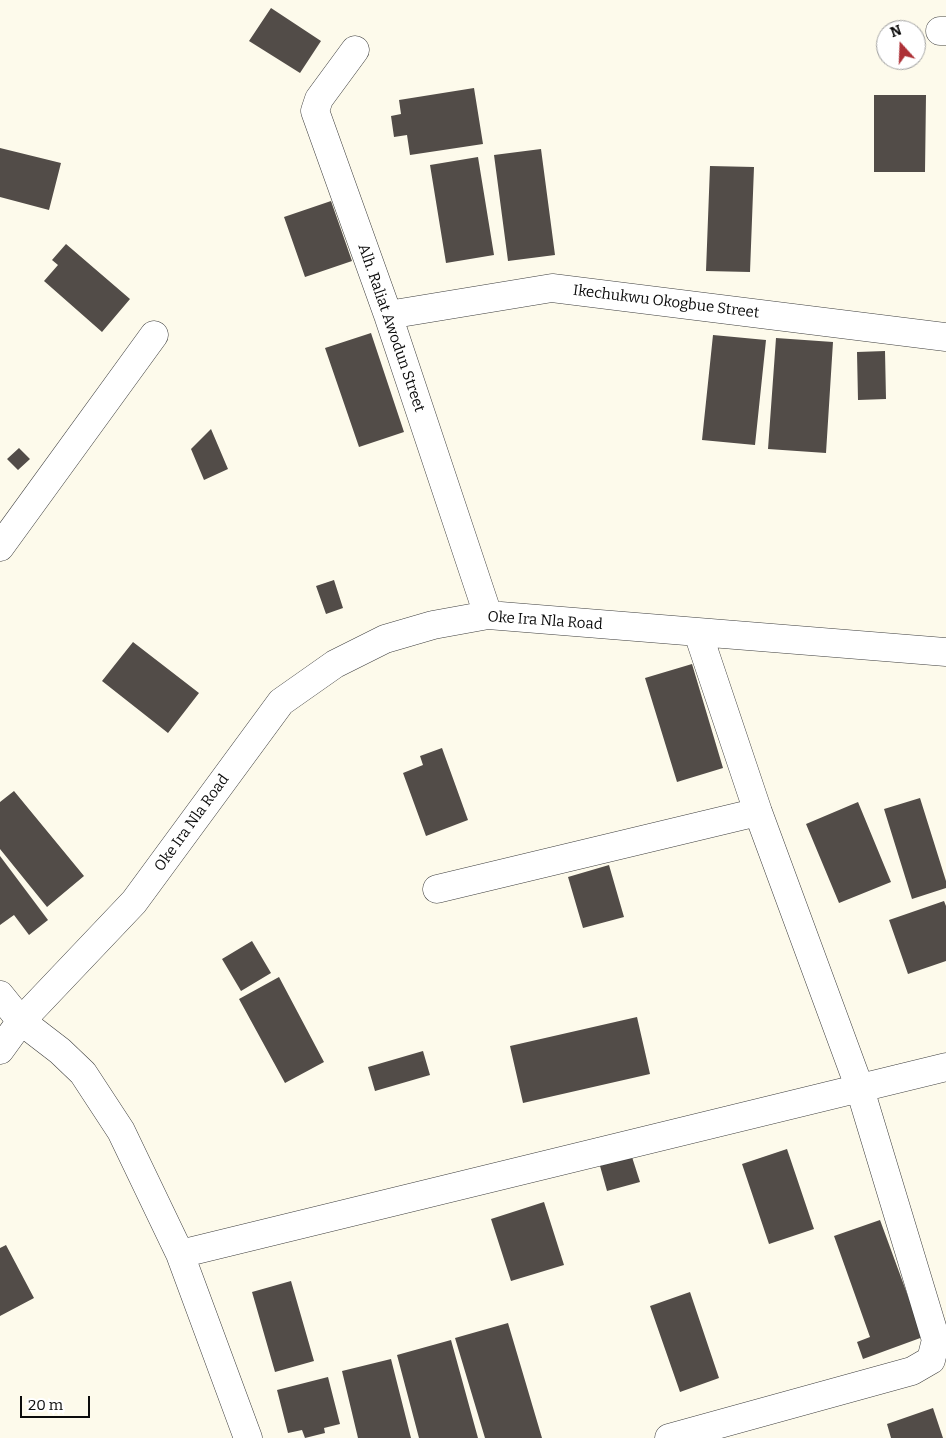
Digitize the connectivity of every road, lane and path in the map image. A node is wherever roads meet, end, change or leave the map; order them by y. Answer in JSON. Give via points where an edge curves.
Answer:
{"nodes":[{"id":1,"x":355,"y":50,"type":"dead end"},
{"id":2,"x":388,"y":315,"type":"junction"},
{"id":3,"x":154,"y":336,"type":"dead end"},
{"id":4,"x":946,"y":337,"type":"edge"},
{"id":5,"x":0,"y":547,"type":"edge"},
{"id":6,"x":488,"y":615,"type":"junction"},
{"id":7,"x":698,"y":633,"type":"junction"},
{"id":8,"x":946,"y":652,"type":"edge"},
{"id":9,"x":758,"y":812,"type":"junction"},
{"id":10,"x":437,"y":889,"type":"dead end"},
{"id":11,"x":0,"y":995,"type":"edge"},
{"id":12,"x":21,"y":1021,"type":"junction"},
{"id":13,"x":0,"y":1050,"type":"edge"},
{"id":14,"x":946,"y":1067,"type":"edge"},
{"id":15,"x":860,"y":1089,"type":"junction"},
{"id":16,"x":180,"y":1254,"type":"junction"},
{"id":17,"x":248,"y":1438,"type":"edge"},
{"id":18,"x":669,"y":1438,"type":"edge"}],
"edges":[{"from":1,"to":2,"type":"street","name":"Alh. Raliat Awodun Street","via":[[318,99],[315,110]]},
{"from":2,"to":4,"type":"street","name":"Ikechukwu Okogbue Street","via":[[552,288]]},
{"from":2,"to":6,"type":"street","name":"Alh. Raliat Awodun Street"},
{"from":3,"to":5,"type":"street"},
{"from":6,"to":7,"type":"street","name":"Oke Ira Nla Road"},
{"from":6,"to":12,"type":"street","name":"Oke Ira Nla Road","via":[[385,639],[334,664],[281,702],[134,902]]},
{"from":7,"to":8,"type":"street","name":"Oke Ira Nla Road"},
{"from":7,"to":9,"type":"street"},
{"from":9,"to":10,"type":"street"},
{"from":9,"to":15,"type":"street"},
{"from":11,"to":12,"type":"street"},
{"from":12,"to":13,"type":"street","name":"Oke Ira Nla Road"},
{"from":12,"to":16,"type":"street","via":[[83,1073],[121,1131]]},
{"from":14,"to":15,"type":"street"},
{"from":15,"to":16,"type":"street"},
{"from":15,"to":18,"type":"street","via":[[936,1340],[931,1360],[912,1371]]},
{"from":16,"to":17,"type":"street"}]}
